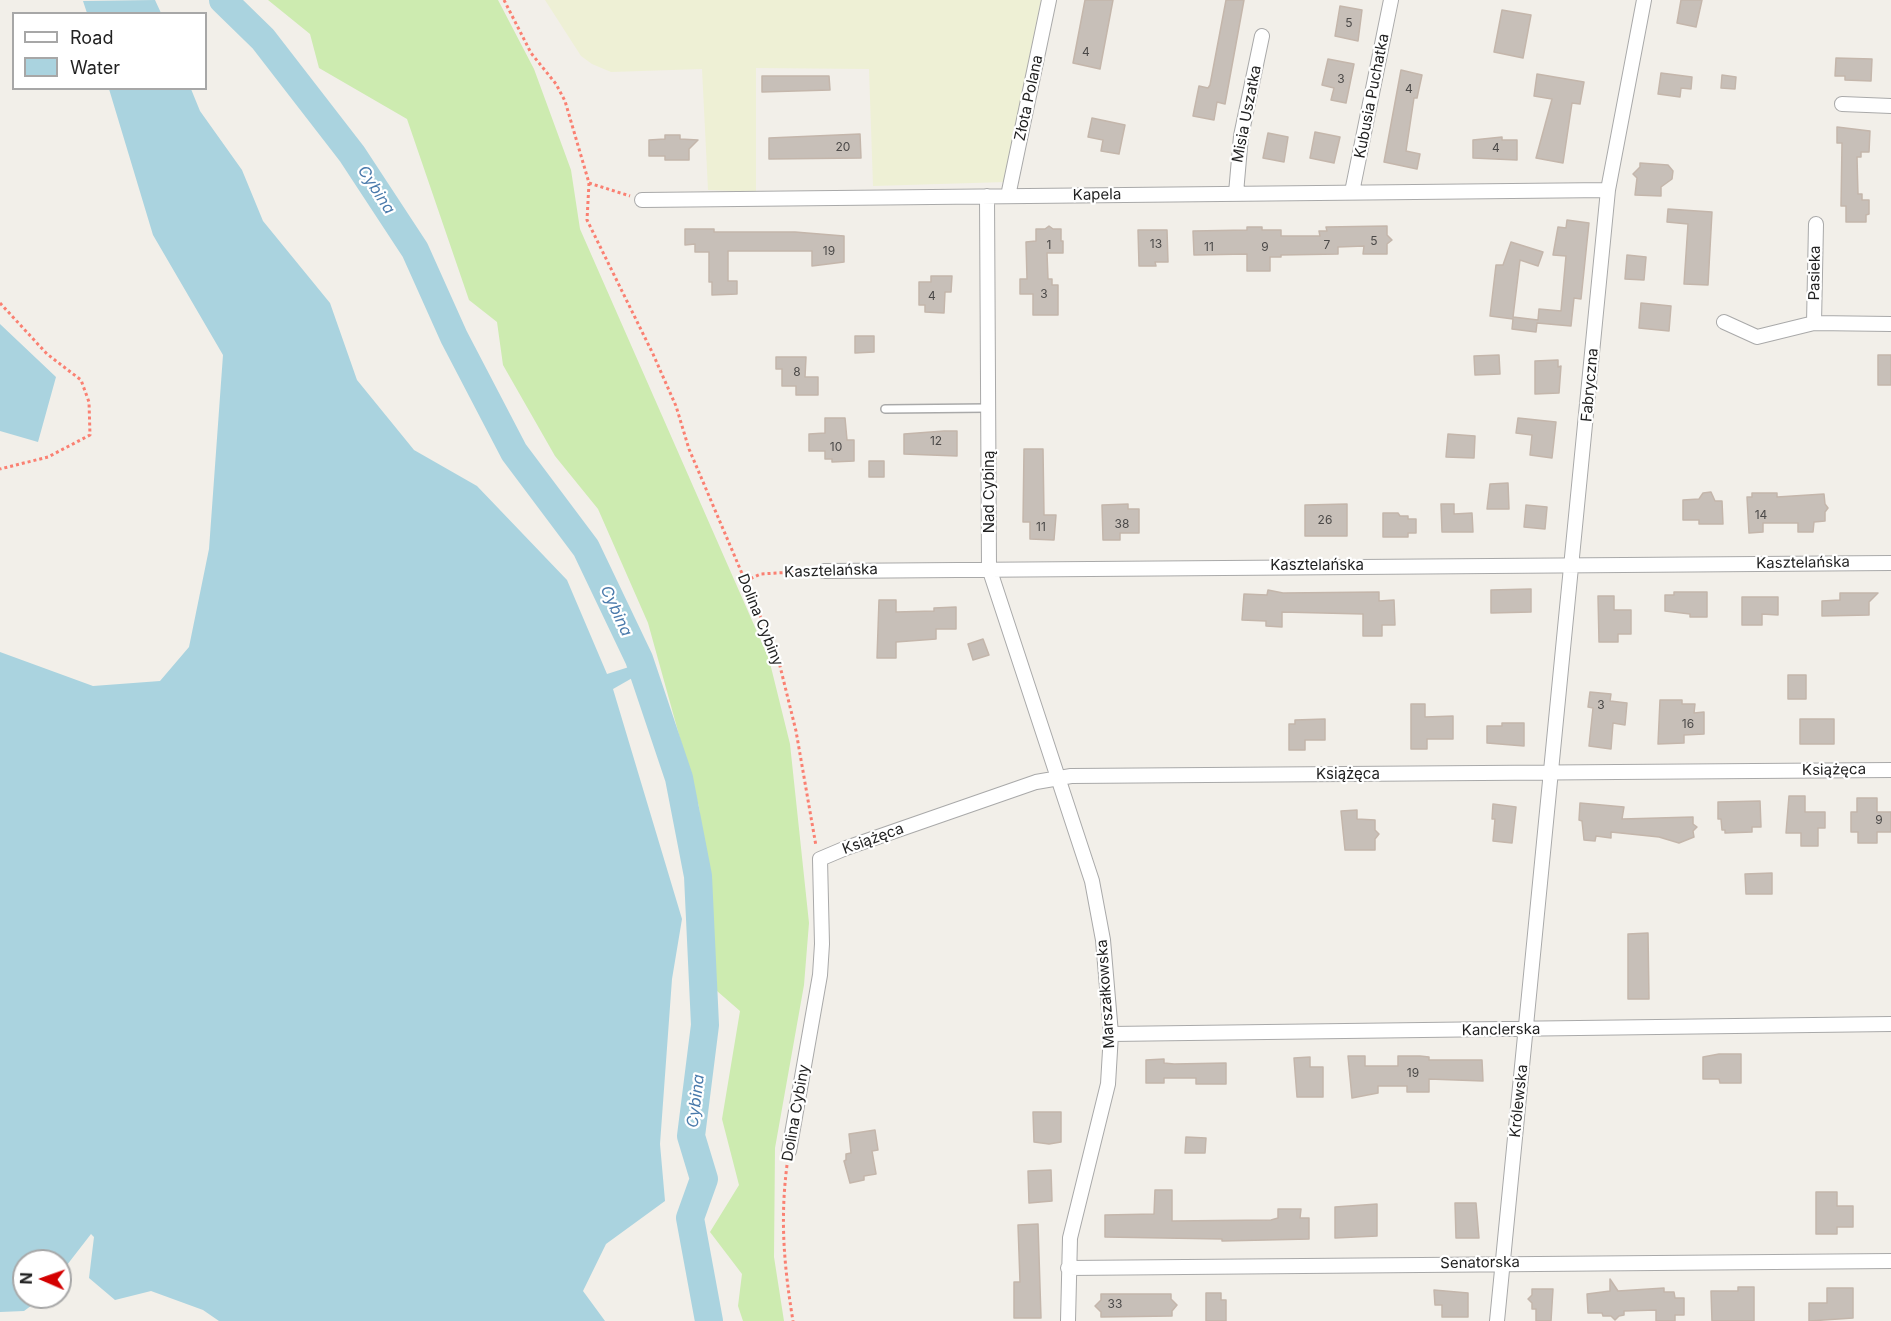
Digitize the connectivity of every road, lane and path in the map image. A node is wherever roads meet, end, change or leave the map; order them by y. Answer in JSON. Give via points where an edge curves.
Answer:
{"nodes":[{"id":1,"x":504,"y":0,"type":"edge"},
{"id":2,"x":1049,"y":0,"type":"edge"},
{"id":3,"x":1391,"y":0,"type":"edge"},
{"id":4,"x":1644,"y":0,"type":"edge"},
{"id":5,"x":1262,"y":36,"type":"dead end"},
{"id":6,"x":1842,"y":104,"type":"dead end"},
{"id":7,"x":1891,"y":106,"type":"edge"},
{"id":8,"x":589,"y":183,"type":"junction"},
{"id":9,"x":1608,"y":190,"type":"junction"},
{"id":10,"x":1352,"y":192,"type":"junction"},
{"id":11,"x":1236,"y":193,"type":"junction"},
{"id":12,"x":987,"y":196,"type":"junction"},
{"id":13,"x":1008,"y":196,"type":"junction"},
{"id":14,"x":642,"y":200,"type":"joint"},
{"id":15,"x":1816,"y":224,"type":"dead end"},
{"id":16,"x":0,"y":303,"type":"edge"},
{"id":17,"x":1724,"y":322,"type":"dead end"},
{"id":18,"x":1814,"y":323,"type":"junction"},
{"id":19,"x":1891,"y":324,"type":"edge"},
{"id":20,"x":988,"y":408,"type":"junction"},
{"id":21,"x":885,"y":409,"type":"dead end"},
{"id":22,"x":0,"y":469,"type":"edge"},
{"id":23,"x":1573,"y":563,"type":"junction"},
{"id":24,"x":1891,"y":563,"type":"edge"},
{"id":25,"x":989,"y":568,"type":"junction"},
{"id":26,"x":824,"y":571,"type":"joint"},
{"id":27,"x":745,"y":581,"type":"junction"},
{"id":28,"x":1891,"y":770,"type":"edge"},
{"id":29,"x":1552,"y":773,"type":"junction"},
{"id":30,"x":1058,"y":777,"type":"junction"},
{"id":31,"x":820,"y":859,"type":"junction"},
{"id":32,"x":1891,"y":1024,"type":"edge"},
{"id":33,"x":1526,"y":1030,"type":"junction"},
{"id":34,"x":1111,"y":1034,"type":"junction"},
{"id":35,"x":789,"y":1151,"type":"joint"},
{"id":36,"x":1891,"y":1261,"type":"edge"},
{"id":37,"x":1503,"y":1263,"type":"junction"},
{"id":38,"x":1068,"y":1268,"type":"junction"},
{"id":39,"x":792,"y":1321,"type":"edge"},
{"id":40,"x":1068,"y":1321,"type":"edge"},
{"id":41,"x":1497,"y":1321,"type":"edge"}],
"edges":[{"from":1,"to":8,"type":"path","name":"Dolina Cybiny","via":[[531,53],[556,84],[564,101]]},
{"from":2,"to":13,"type":"street","name":"Złota Polana"},
{"from":3,"to":10,"type":"street","name":"Kubusia Puchatka"},
{"from":4,"to":9,"type":"street","name":"Fabryczna"},
{"from":5,"to":11,"type":"street","name":"Misia Uszatka","via":[[1241,136]]},
{"from":6,"to":7,"type":"street"},
{"from":8,"to":14,"type":"path"},
{"from":8,"to":27,"type":"path","name":"Dolina Cybiny","via":[[587,220],[676,406],[689,449]]},
{"from":9,"to":10,"type":"street","name":"Kapela"},
{"from":9,"to":23,"type":"street","name":"Fabryczna"},
{"from":10,"to":11,"type":"street","name":"Kapela"},
{"from":11,"to":13,"type":"street","name":"Kapela"},
{"from":12,"to":13,"type":"street","name":"Kapela"},
{"from":12,"to":14,"type":"street","name":"Kapela"},
{"from":12,"to":20,"type":"street","name":"Nad Cybiną"},
{"from":15,"to":18,"type":"street","name":"Pasieka"},
{"from":16,"to":22,"type":"path","via":[[47,354],[81,380],[89,402],[90,435],[48,457]]},
{"from":17,"to":18,"type":"street","name":"Pasieka","via":[[1757,337]]},
{"from":18,"to":19,"type":"street","name":"Pasieka"},
{"from":20,"to":21,"type":"lane"},
{"from":20,"to":25,"type":"street","name":"Nad Cybiną"},
{"from":23,"to":24,"type":"street","name":"Kasztelańska"},
{"from":23,"to":25,"type":"street","name":"Kasztelańska"},
{"from":23,"to":29,"type":"street","name":"Fabryczna"},
{"from":25,"to":26,"type":"street","name":"Kasztelańska"},
{"from":25,"to":30,"type":"street","name":"Nad Cybiną"},
{"from":26,"to":27,"type":"path","name":"Kasztelańska","via":[[761,574]]},
{"from":27,"to":31,"type":"path","name":"Dolina Cybiny","via":[[778,658]]},
{"from":28,"to":29,"type":"street","name":"Książęca"},
{"from":29,"to":30,"type":"street","name":"Książęca"},
{"from":29,"to":33,"type":"street","name":"Królewska"},
{"from":30,"to":31,"type":"street","name":"Książęca"},
{"from":30,"to":34,"type":"street","name":"Marszałkowska","via":[[1092,881],[1103,940]]},
{"from":31,"to":35,"type":"street","name":"Dolina Cybiny","via":[[820,975]]},
{"from":32,"to":33,"type":"street","name":"Kanclerska"},
{"from":33,"to":34,"type":"street","name":"Kanclerska"},
{"from":33,"to":37,"type":"street","name":"Królewska"},
{"from":34,"to":38,"type":"street","name":"Marszałkowska","via":[[1108,1084],[1070,1238]]},
{"from":35,"to":39,"type":"path","name":"Dolina Cybiny","via":[[781,1208],[783,1262]]},
{"from":36,"to":37,"type":"street","name":"Senatorska"},
{"from":37,"to":38,"type":"street","name":"Senatorska"},
{"from":37,"to":41,"type":"street","name":"Królewska"},
{"from":38,"to":40,"type":"street","name":"Marszałkowska"}]}
